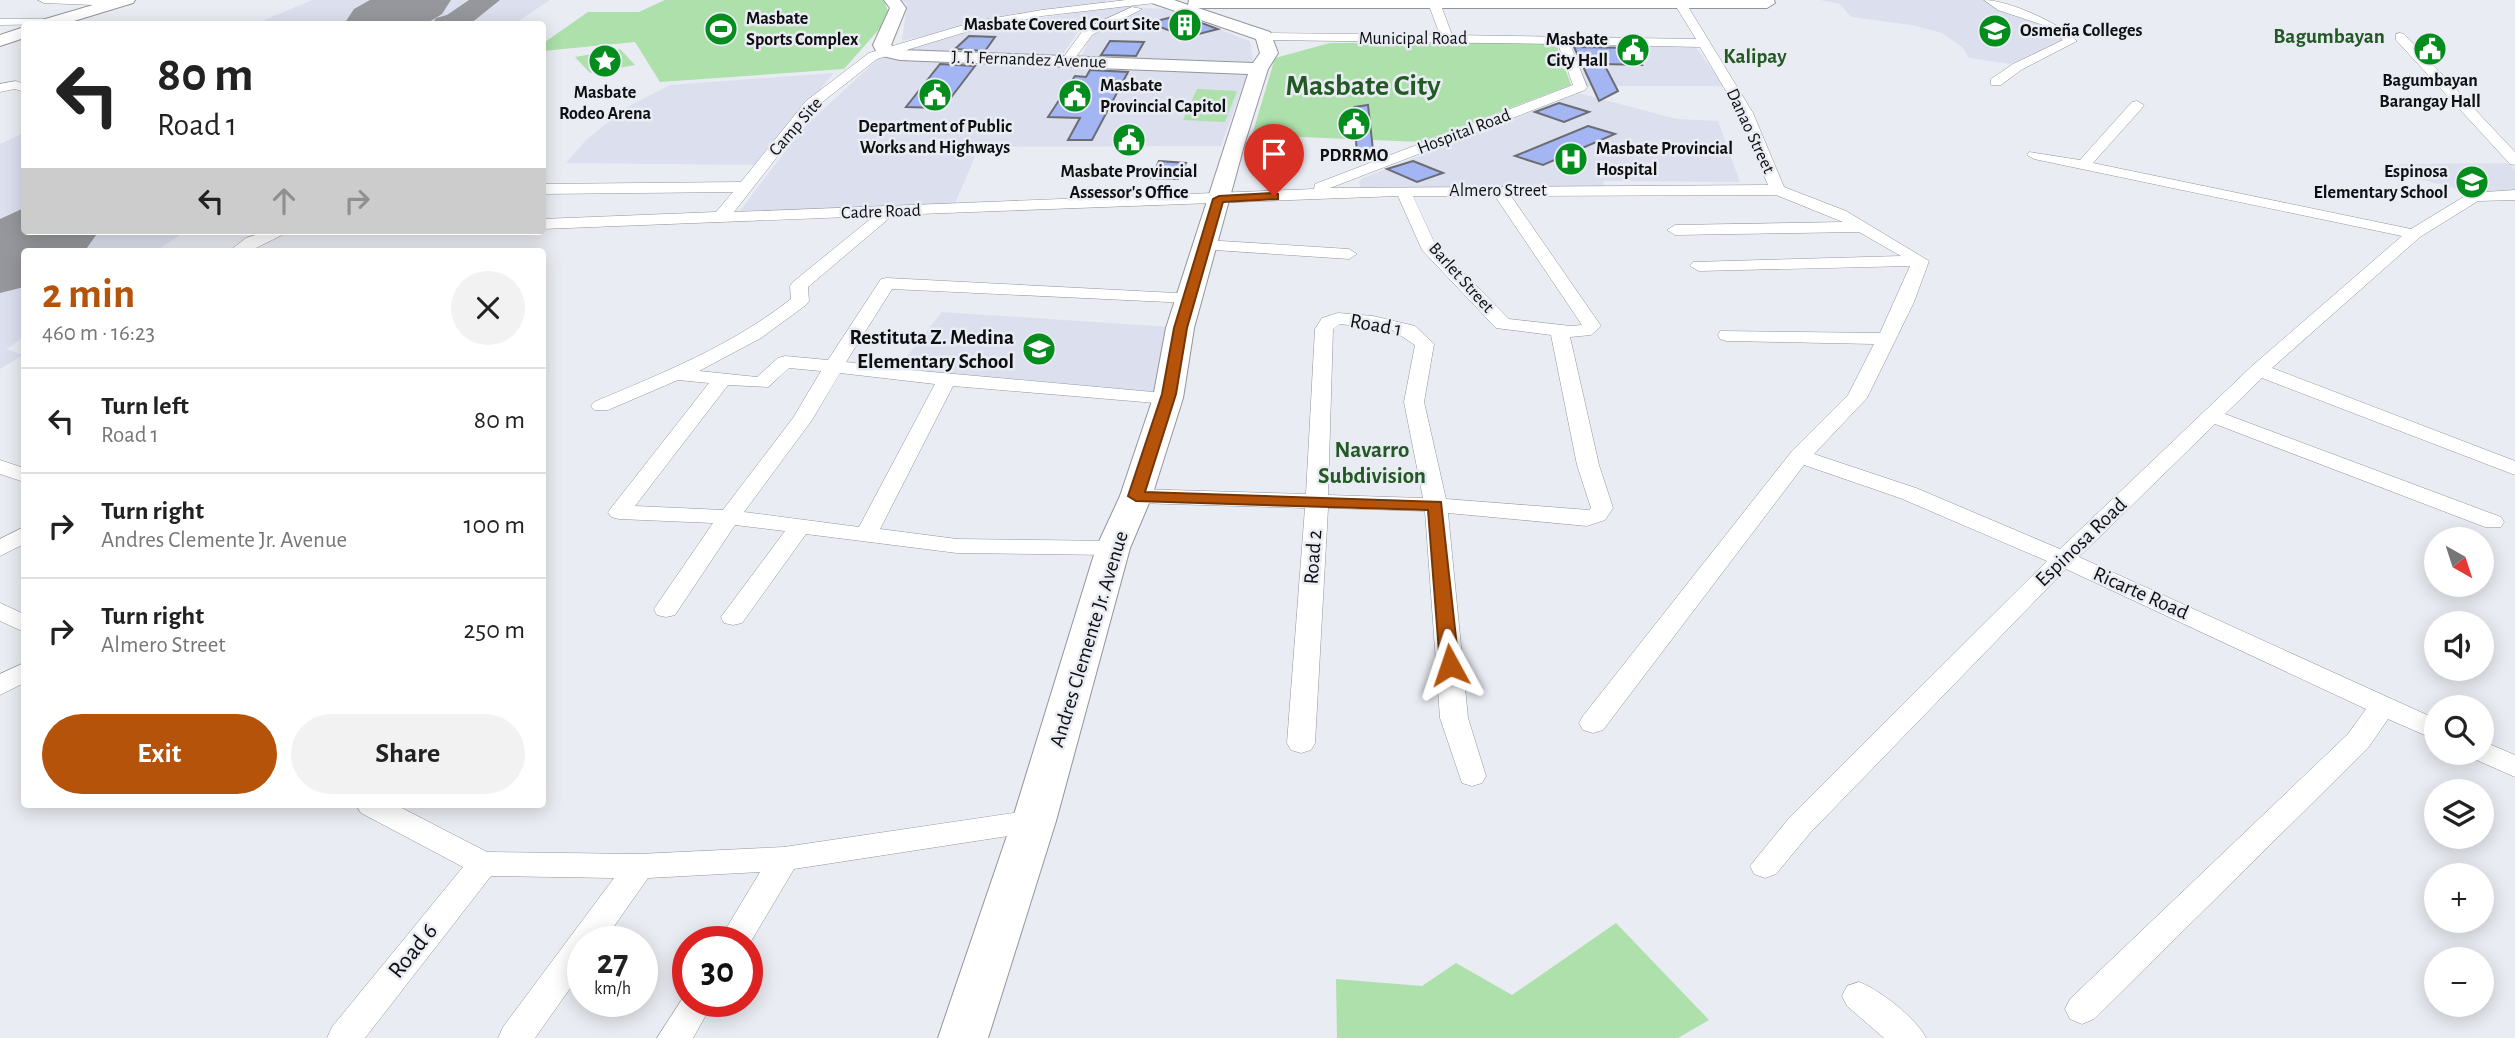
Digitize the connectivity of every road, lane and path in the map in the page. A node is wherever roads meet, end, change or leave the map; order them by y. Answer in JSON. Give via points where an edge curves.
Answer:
{"nodes":[{"id":1,"x":44,"y":0,"type":"edge"},
{"id":2,"x":892,"y":0,"type":"edge"},
{"id":3,"x":1990,"y":0,"type":"edge"},
{"id":4,"x":123,"y":1,"type":"edge"},
{"id":5,"x":1433,"y":1,"type":"edge"},
{"id":6,"x":1678,"y":1,"type":"edge"},
{"id":7,"x":1766,"y":1,"type":"edge"},
{"id":8,"x":1152,"y":2,"type":"edge"},
{"id":9,"x":58,"y":21,"type":"edge"},
{"id":10,"x":0,"y":22,"type":"edge"},
{"id":11,"x":21,"y":22,"type":"edge"},
{"id":12,"x":21,"y":33,"type":"edge"},
{"id":13,"x":2400,"y":37,"type":"dead end"},
{"id":14,"x":1447,"y":38,"type":"junction"},
{"id":15,"x":1562,"y":39,"type":"junction"},
{"id":16,"x":0,"y":41,"type":"edge"},
{"id":17,"x":1704,"y":43,"type":"junction"},
{"id":18,"x":884,"y":51,"type":"junction"},
{"id":19,"x":1264,"y":53,"type":"junction"},
{"id":20,"x":1066,"y":62,"type":"junction"},
{"id":21,"x":1996,"y":82,"type":"dead end"},
{"id":22,"x":21,"y":87,"type":"edge"},
{"id":23,"x":0,"y":88,"type":"edge"},
{"id":24,"x":2137,"y":105,"type":"dead end"},
{"id":25,"x":2034,"y":155,"type":"dead end"},
{"id":26,"x":2515,"y":161,"type":"edge"},
{"id":27,"x":2084,"y":164,"type":"junction"},
{"id":28,"x":1366,"y":170,"type":"junction"},
{"id":29,"x":745,"y":187,"type":"junction"},
{"id":30,"x":546,"y":189,"type":"edge"},
{"id":31,"x":1778,"y":190,"type":"junction"},
{"id":32,"x":1403,"y":191,"type":"junction"},
{"id":33,"x":1500,"y":191,"type":"junction"},
{"id":34,"x":1356,"y":192,"type":"junction"},
{"id":35,"x":1301,"y":195,"type":"junction"},
{"id":36,"x":2515,"y":195,"type":"edge"},
{"id":37,"x":1219,"y":199,"type":"junction"},
{"id":38,"x":887,"y":212,"type":"junction"},
{"id":39,"x":721,"y":217,"type":"junction"},
{"id":40,"x":546,"y":223,"type":"edge"},
{"id":41,"x":1863,"y":227,"type":"junction"},
{"id":42,"x":1675,"y":230,"type":"dead end"},
{"id":43,"x":2414,"y":234,"type":"junction"},
{"id":44,"x":271,"y":235,"type":"edge"},
{"id":45,"x":1205,"y":245,"type":"junction"},
{"id":46,"x":243,"y":248,"type":"edge"},
{"id":47,"x":1349,"y":254,"type":"dead end"},
{"id":48,"x":1921,"y":261,"type":"junction"},
{"id":49,"x":1699,"y":266,"type":"dead end"},
{"id":50,"x":1189,"y":298,"type":"junction"},
{"id":51,"x":1324,"y":329,"type":"joint"},
{"id":52,"x":1559,"y":331,"type":"junction"},
{"id":53,"x":1727,"y":335,"type":"dead end"},
{"id":54,"x":1887,"y":338,"type":"junction"},
{"id":55,"x":834,"y":366,"type":"junction"},
{"id":56,"x":2259,"y":370,"type":"junction"},
{"id":57,"x":675,"y":374,"type":"junction"},
{"id":58,"x":947,"y":379,"type":"junction"},
{"id":59,"x":722,"y":380,"type":"junction"},
{"id":60,"x":1168,"y":398,"type":"junction"},
{"id":61,"x":601,"y":406,"type":"dead end"},
{"id":62,"x":2212,"y":416,"type":"junction"},
{"id":63,"x":1800,"y":457,"type":"junction"},
{"id":64,"x":2515,"y":470,"type":"edge"},
{"id":65,"x":1136,"y":496,"type":"junction"},
{"id":66,"x":1317,"y":501,"type":"junction"},
{"id":67,"x":1436,"y":505,"type":"junction"},
{"id":68,"x":729,"y":517,"type":"junction"},
{"id":69,"x":2493,"y":522,"type":"dead end"},
{"id":70,"x":801,"y":525,"type":"junction"},
{"id":71,"x":867,"y":533,"type":"junction"},
{"id":72,"x":21,"y":536,"type":"edge"},
{"id":73,"x":1113,"y":548,"type":"junction"},
{"id":74,"x":0,"y":549,"type":"edge"},
{"id":75,"x":2063,"y":559,"type":"junction"},
{"id":76,"x":666,"y":609,"type":"dead end"},
{"id":77,"x":0,"y":611,"type":"edge"},
{"id":78,"x":733,"y":617,"type":"dead end"},
{"id":79,"x":21,"y":622,"type":"edge"},
{"id":80,"x":21,"y":673,"type":"edge"},
{"id":81,"x":0,"y":686,"type":"edge"},
{"id":82,"x":2383,"y":705,"type":"junction"},
{"id":83,"x":1593,"y":723,"type":"dead end"},
{"id":84,"x":2424,"y":724,"type":"edge"},
{"id":85,"x":1301,"y":743,"type":"dead end"},
{"id":86,"x":2494,"y":757,"type":"edge"},
{"id":87,"x":2515,"y":767,"type":"edge"},
{"id":88,"x":1472,"y":776,"type":"dead end"},
{"id":89,"x":377,"y":808,"type":"edge"},
{"id":90,"x":1034,"y":821,"type":"junction"},
{"id":91,"x":784,"y":859,"type":"junction"},
{"id":92,"x":483,"y":864,"type":"junction"},
{"id":93,"x":639,"y":866,"type":"junction"},
{"id":94,"x":1765,"y":866,"type":"dead end"},
{"id":95,"x":596,"y":926,"type":"edge"},
{"id":96,"x":744,"y":926,"type":"edge"},
{"id":97,"x":567,"y":966,"type":"edge"},
{"id":98,"x":1859,"y":996,"type":"dead end"},
{"id":99,"x":2082,"y":1009,"type":"dead end"},
{"id":100,"x":687,"y":1017,"type":"edge"},
{"id":101,"x":344,"y":1038,"type":"edge"},
{"id":102,"x":515,"y":1038,"type":"edge"},
{"id":103,"x":674,"y":1038,"type":"edge"},
{"id":104,"x":963,"y":1038,"type":"edge"},
{"id":105,"x":1909,"y":1038,"type":"edge"}],
"edges":[{"from":1,"to":4,"type":"street"},
{"from":2,"to":18,"type":"main road","via":[[898,8],[882,45]]},
{"from":3,"to":21,"type":"street","via":[[2047,23],[2071,41],[2017,66]]},
{"from":4,"to":9,"type":"main road"},
{"from":5,"to":6,"type":"street"},
{"from":5,"to":8,"type":"street"},
{"from":5,"to":14,"type":"street"},
{"from":6,"to":7,"type":"street"},
{"from":6,"to":17,"type":"street","name":"Danao Street"},
{"from":8,"to":18,"type":"street","name":"Camp Site","via":[[1003,20]]},
{"from":8,"to":19,"type":"main road"},
{"from":8,"to":20,"type":"street","via":[[1088,32]]},
{"from":10,"to":11,"type":"street"},
{"from":12,"to":16,"type":"main road"},
{"from":13,"to":26,"type":"street"},
{"from":14,"to":15,"type":"street","name":"Municipal Road"},
{"from":14,"to":19,"type":"street","name":"Municipal Road","via":[[1324,39]]},
{"from":15,"to":17,"type":"street","name":"Municipal Road"},
{"from":15,"to":28,"type":"street","name":"Hospital Road","via":[[1580,87]]},
{"from":17,"to":31,"type":"street","name":"Danao Street","via":[[1746,113]]},
{"from":18,"to":20,"type":"main road","name":"J. T. Fernandez Avenue"},
{"from":18,"to":29,"type":"street","name":"Camp Site","via":[[811,104]]},
{"from":19,"to":20,"type":"main road","name":"J. T. Fernandez Avenue"},
{"from":19,"to":37,"type":"main road","name":"Andres Clemente Jr. Avenue"},
{"from":22,"to":23,"type":"street"},
{"from":24,"to":27,"type":"street"},
{"from":25,"to":27,"type":"street"},
{"from":27,"to":43,"type":"street"},
{"from":28,"to":34,"type":"street","via":[[1356,180]]},
{"from":28,"to":35,"type":"street","name":"Hospital Road"},
{"from":29,"to":30,"type":"street"},
{"from":29,"to":39,"type":"street","name":"Camp Site"},
{"from":31,"to":33,"type":"street","name":"Almero Street"},
{"from":31,"to":41,"type":"street"},
{"from":32,"to":33,"type":"street","name":"Almero Street"},
{"from":32,"to":34,"type":"street","name":"Almero Street"},
{"from":32,"to":52,"type":"street","name":"Barlet Street","via":[[1428,246],[1503,324]]},
{"from":33,"to":52,"type":"street","name":"Barlet Street","via":[[1591,326],[1584,331]]},
{"from":34,"to":35,"type":"street","name":"Almero Street"},
{"from":35,"to":37,"type":"street","name":"Almero Street"},
{"from":36,"to":43,"type":"street","name":"Espinosa Road","via":[[2475,195]]},
{"from":37,"to":38,"type":"street","name":"Cadre Road"},
{"from":37,"to":45,"type":"main road","name":"Andres Clemente Jr. Avenue"},
{"from":38,"to":39,"type":"street","name":"Cadre Road"},
{"from":38,"to":57,"type":"street","via":[[799,286],[800,301],[783,316]]},
{"from":39,"to":40,"type":"street","name":"Cadre Road"},
{"from":41,"to":42,"type":"street"},
{"from":41,"to":48,"type":"street"},
{"from":43,"to":56,"type":"street","name":"Espinosa Road"},
{"from":44,"to":46,"type":"street"},
{"from":45,"to":47,"type":"street"},
{"from":45,"to":50,"type":"main road","name":"Andres Clemente Jr. Avenue"},
{"from":48,"to":49,"type":"street"},
{"from":48,"to":54,"type":"street"},
{"from":50,"to":55,"type":"street","via":[[887,283]]},
{"from":50,"to":60,"type":"main road","name":"Andres Clemente Jr. Avenue"},
{"from":51,"to":66,"type":"street","name":"Road 2"},
{"from":51,"to":67,"type":"street","name":"Road 1","via":[[1338,318],[1406,327],[1425,344],[1414,402]]},
{"from":52,"to":67,"type":"street","via":[[1602,508],[1587,519]]},
{"from":53,"to":54,"type":"street"},
{"from":54,"to":63,"type":"street","via":[[1857,398]]},
{"from":55,"to":58,"type":"street"},
{"from":55,"to":59,"type":"street","via":[[785,362],[761,383]]},
{"from":55,"to":68,"type":"street","via":[[802,420]]},
{"from":56,"to":62,"type":"street","name":"Espinosa Road"},
{"from":56,"to":64,"type":"street"},
{"from":57,"to":59,"type":"street"},
{"from":57,"to":61,"type":"street"},
{"from":58,"to":60,"type":"street"},
{"from":58,"to":71,"type":"street"},
{"from":59,"to":68,"type":"street","via":[[619,512]]},
{"from":60,"to":65,"type":"main road","name":"Andres Clemente Jr. Avenue"},
{"from":62,"to":69,"type":"street"},
{"from":62,"to":75,"type":"street","name":"Espinosa Road"},
{"from":63,"to":75,"type":"street","name":"Ricarte Road","via":[[1896,489]]},
{"from":63,"to":83,"type":"street"},
{"from":65,"to":66,"type":"street"},
{"from":65,"to":73,"type":"main road","name":"Andres Clemente Jr. Avenue"},
{"from":66,"to":67,"type":"street"},
{"from":66,"to":85,"type":"street","name":"Road 2"},
{"from":67,"to":88,"type":"street","via":[[1454,718]]},
{"from":68,"to":70,"type":"street"},
{"from":68,"to":76,"type":"street"},
{"from":70,"to":71,"type":"street"},
{"from":70,"to":78,"type":"street"},
{"from":71,"to":73,"type":"street","via":[[957,546]]},
{"from":72,"to":74,"type":"street"},
{"from":73,"to":90,"type":"main road","name":"Andres Clemente Jr. Avenue"},
{"from":75,"to":82,"type":"street","name":"Ricarte Road"},
{"from":75,"to":94,"type":"street","name":"Espinosa Road"},
{"from":77,"to":79,"type":"street"},
{"from":80,"to":81,"type":"street"},
{"from":82,"to":84,"type":"street","name":"Ricarte Road"},
{"from":82,"to":99,"type":"street","via":[[2358,741]]},
{"from":86,"to":87,"type":"street"},
{"from":89,"to":92,"type":"street"},
{"from":90,"to":91,"type":"street"},
{"from":90,"to":104,"type":"main road","name":"Andres Clemente Jr. Avenue"},
{"from":91,"to":93,"type":"street"},
{"from":91,"to":96,"type":"street"},
{"from":92,"to":93,"type":"street"},
{"from":92,"to":101,"type":"street","name":"Road 6"},
{"from":93,"to":95,"type":"street"},
{"from":97,"to":102,"type":"street"},
{"from":98,"to":105,"type":"street"},
{"from":100,"to":103,"type":"street"}]}
